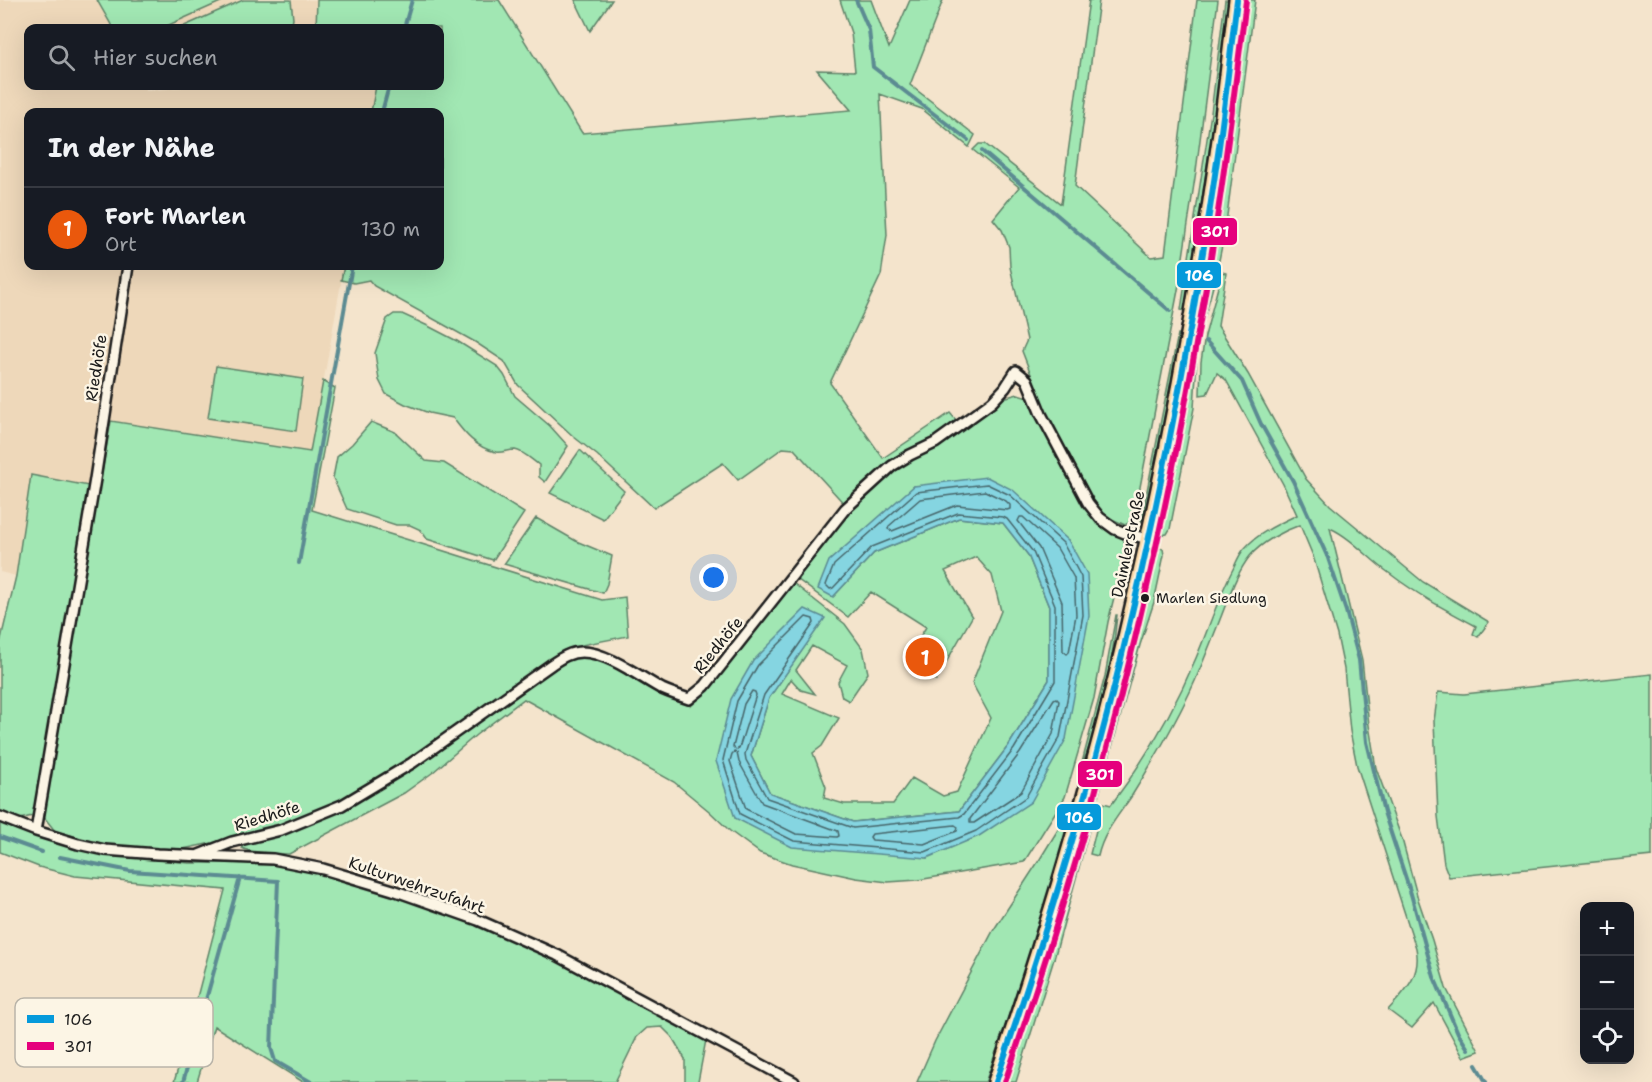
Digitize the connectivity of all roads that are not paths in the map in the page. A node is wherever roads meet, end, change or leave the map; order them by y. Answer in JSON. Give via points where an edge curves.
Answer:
{"nodes":[{"id":1,"x":1236,"y":0,"type":"edge"},
{"id":2,"x":127,"y":270,"type":"edge"},
{"id":3,"x":1141,"y":537,"type":"junction"},
{"id":4,"x":0,"y":817,"type":"edge"},
{"id":5,"x":36,"y":831,"type":"junction"},
{"id":6,"x":199,"y":855,"type":"junction"},
{"id":7,"x":794,"y":1082,"type":"edge"},
{"id":8,"x":996,"y":1082,"type":"edge"}],
"edges":[{"from":1,"to":3,"type":"main road","name":"Daimlerstraße","via":[[1197,287],[1165,458]]},
{"from":2,"to":5,"type":"street","name":"Riedhöfe"},
{"from":3,"to":6,"type":"street","name":"Riedhöfe","via":[[1115,529],[1088,503],[1027,380],[1016,371],[992,402],[936,443],[892,466],[845,509],[694,697],[688,699],[665,691],[593,653],[567,655],[412,763],[342,805],[281,830]]},
{"from":3,"to":8,"type":"main road","name":"Daimlerstraße","via":[[1136,594],[1098,752],[1029,986]]},
{"from":4,"to":5,"type":"street","name":"Kulturwehrzufahrt"},
{"from":5,"to":6,"type":"street","name":"Kulturwehrzufahrt","via":[[105,850]]},
{"from":6,"to":7,"type":"street","name":"Kulturwehrzufahrt","via":[[273,859],[323,869],[478,920],[557,956]]}]}
